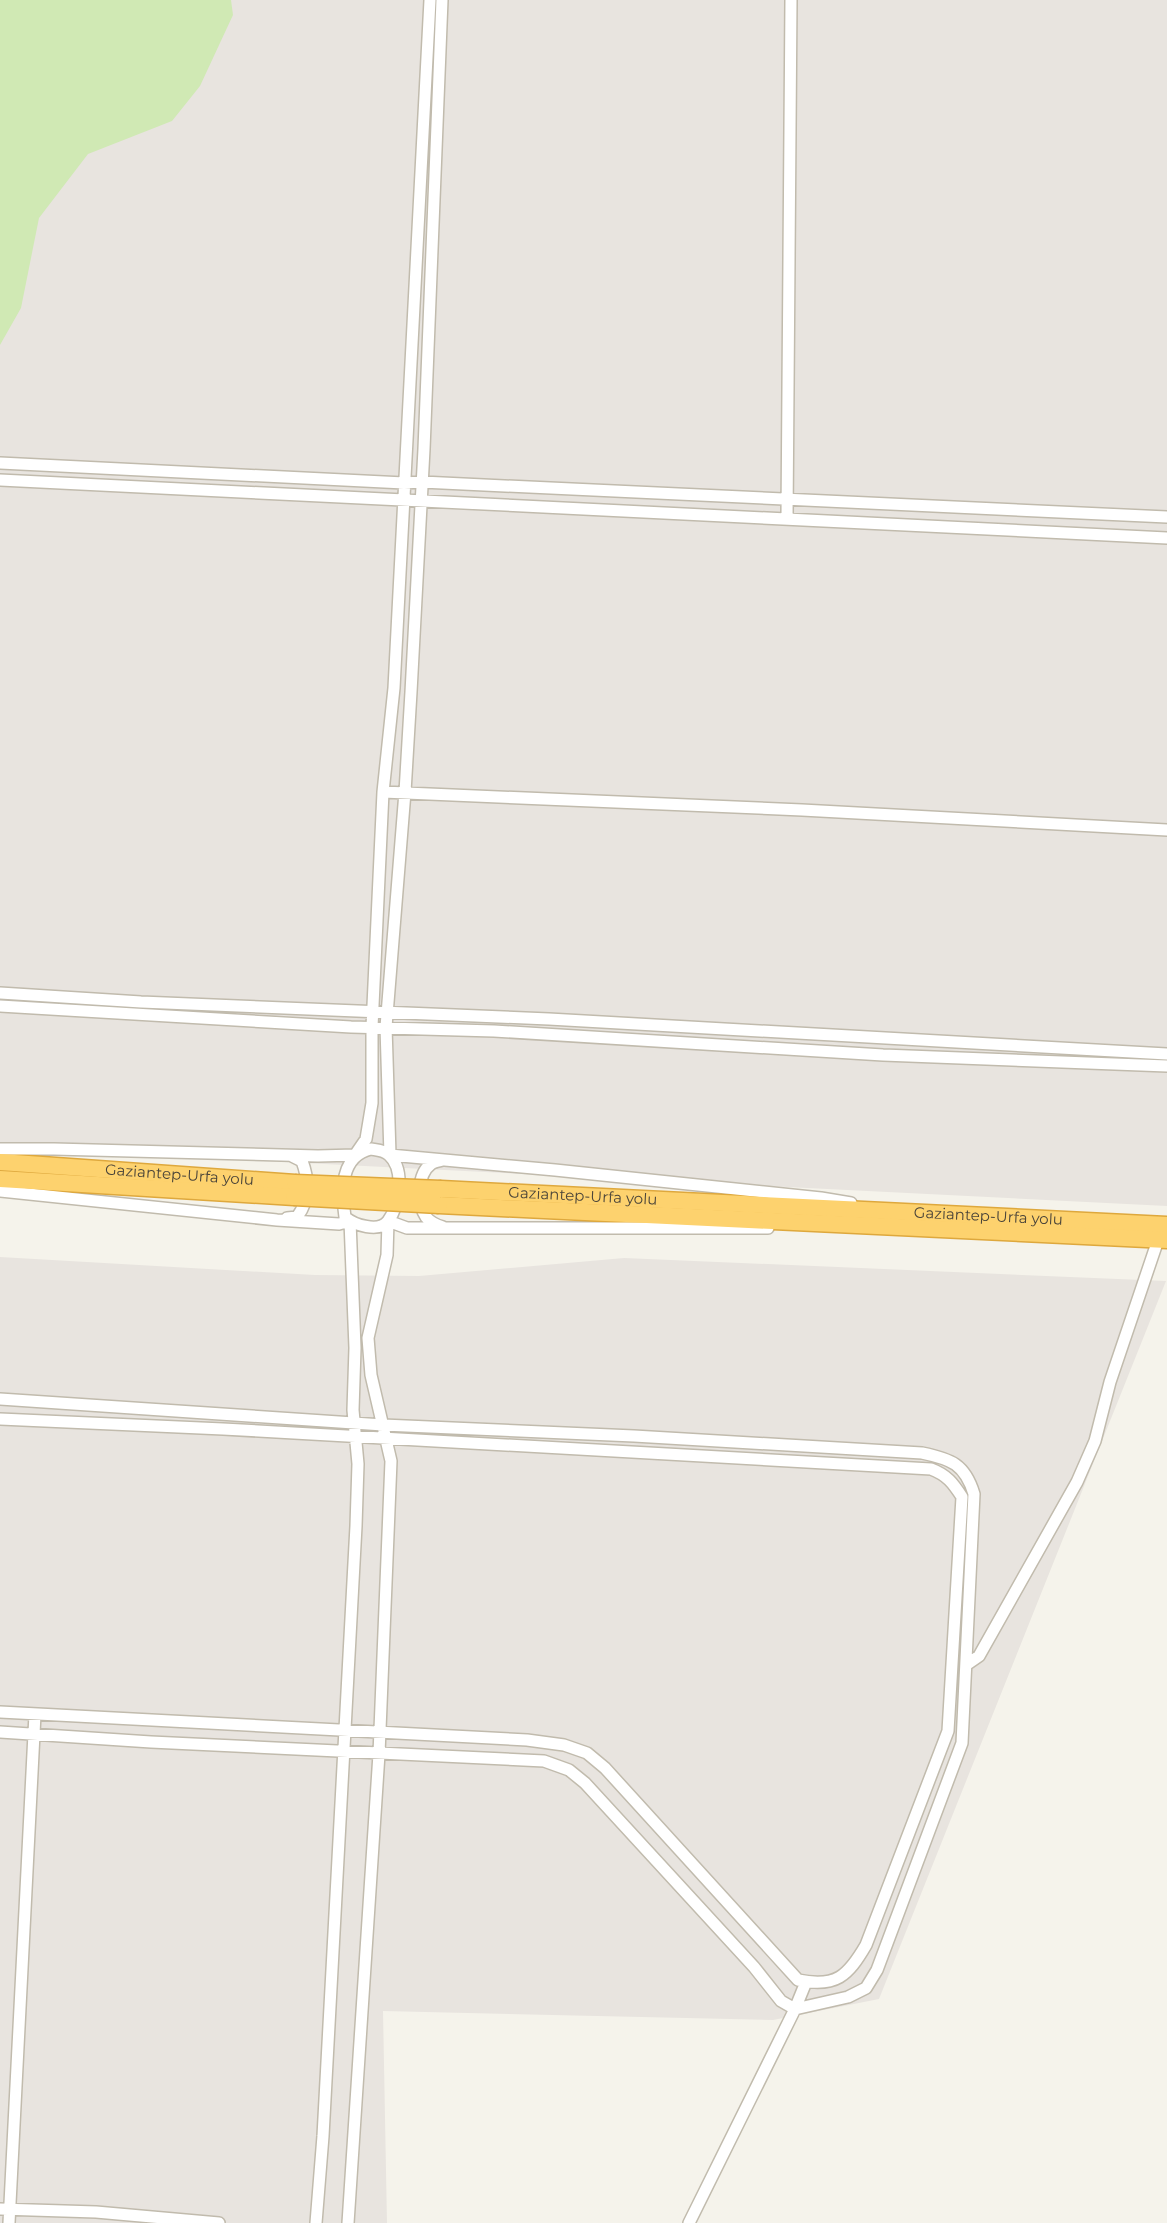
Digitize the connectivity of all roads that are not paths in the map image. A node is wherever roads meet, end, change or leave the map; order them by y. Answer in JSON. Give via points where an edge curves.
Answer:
{"nodes":[{"id":1,"x":430,"y":0,"type":"edge"},
{"id":2,"x":442,"y":0,"type":"edge"},
{"id":3,"x":791,"y":0,"type":"edge"},
{"id":4,"x":0,"y":463,"type":"edge"},
{"id":5,"x":0,"y":480,"type":"edge"},
{"id":6,"x":422,"y":482,"type":"junction"},
{"id":7,"x":404,"y":483,"type":"junction"},
{"id":8,"x":403,"y":499,"type":"junction"},
{"id":9,"x":421,"y":500,"type":"junction"},
{"id":10,"x":787,"y":500,"type":"junction"},
{"id":11,"x":1167,"y":518,"type":"edge"},
{"id":12,"x":787,"y":519,"type":"junction"},
{"id":13,"x":1167,"y":538,"type":"edge"},
{"id":14,"x":383,"y":792,"type":"junction"},
{"id":15,"x":405,"y":792,"type":"junction"},
{"id":16,"x":1167,"y":830,"type":"edge"},
{"id":17,"x":0,"y":993,"type":"edge"},
{"id":18,"x":0,"y":1006,"type":"edge"},
{"id":19,"x":373,"y":1011,"type":"junction"},
{"id":20,"x":387,"y":1011,"type":"junction"},
{"id":21,"x":372,"y":1027,"type":"junction"},
{"id":22,"x":386,"y":1027,"type":"junction"},
{"id":23,"x":1167,"y":1054,"type":"edge"},
{"id":24,"x":1167,"y":1066,"type":"edge"},
{"id":25,"x":0,"y":1149,"type":"edge"},
{"id":26,"x":355,"y":1155,"type":"junction"},
{"id":27,"x":292,"y":1156,"type":"junction"},
{"id":28,"x":390,"y":1156,"type":"junction"},
{"id":29,"x":444,"y":1160,"type":"junction"},
{"id":30,"x":0,"y":1162,"type":"edge"},
{"id":31,"x":0,"y":1179,"type":"edge"},
{"id":32,"x":294,"y":1190,"type":"junction"},
{"id":33,"x":0,"y":1191,"type":"edge"},
{"id":34,"x":440,"y":1197,"type":"junction"},
{"id":35,"x":898,"y":1212,"type":"junction"},
{"id":36,"x":277,"y":1220,"type":"junction"},
{"id":37,"x":350,"y":1221,"type":"junction"},
{"id":38,"x":388,"y":1221,"type":"junction"},
{"id":39,"x":810,"y":1223,"type":"junction"},
{"id":40,"x":1167,"y":1225,"type":"edge"},
{"id":41,"x":445,"y":1228,"type":"junction"},
{"id":42,"x":1162,"y":1240,"type":"edge"},
{"id":43,"x":0,"y":1399,"type":"edge"},
{"id":44,"x":0,"y":1419,"type":"edge"},
{"id":45,"x":354,"y":1422,"type":"junction"},
{"id":46,"x":383,"y":1425,"type":"junction"},
{"id":47,"x":355,"y":1437,"type":"junction"},
{"id":48,"x":386,"y":1439,"type":"junction"},
{"id":49,"x":966,"y":1665,"type":"junction"},
{"id":50,"x":0,"y":1712,"type":"edge"},
{"id":51,"x":35,"y":1714,"type":"junction"},
{"id":52,"x":346,"y":1730,"type":"junction"},
{"id":53,"x":0,"y":1732,"type":"edge"},
{"id":54,"x":380,"y":1732,"type":"junction"},
{"id":55,"x":33,"y":1734,"type":"junction"},
{"id":56,"x":345,"y":1752,"type":"junction"},
{"id":57,"x":379,"y":1754,"type":"junction"},
{"id":58,"x":806,"y":1982,"type":"junction"},
{"id":59,"x":795,"y":2010,"type":"junction"},
{"id":60,"x":5,"y":2210,"type":"edge"},
{"id":61,"x":9,"y":2223,"type":"edge"},
{"id":62,"x":219,"y":2223,"type":"edge"},
{"id":63,"x":316,"y":2223,"type":"edge"},
{"id":64,"x":348,"y":2223,"type":"edge"},
{"id":65,"x":689,"y":2223,"type":"edge"}],
"edges":[{"from":1,"to":7,"type":"street"},
{"from":2,"to":6,"type":"street"},
{"from":3,"to":10,"type":"street"},
{"from":4,"to":7,"type":"street"},
{"from":5,"to":8,"type":"street"},
{"from":6,"to":7,"type":"street"},
{"from":6,"to":9,"type":"street"},
{"from":6,"to":10,"type":"street"},
{"from":7,"to":8,"type":"street"},
{"from":8,"to":9,"type":"street"},
{"from":8,"to":14,"type":"street","via":[[394,688]]},
{"from":9,"to":12,"type":"street"},
{"from":9,"to":15,"type":"street"},
{"from":10,"to":11,"type":"street"},
{"from":10,"to":12,"type":"street"},
{"from":12,"to":13,"type":"street"},
{"from":14,"to":15,"type":"street"},
{"from":14,"to":19,"type":"street"},
{"from":15,"to":16,"type":"street"},
{"from":15,"to":20,"type":"street"},
{"from":17,"to":19,"type":"street"},
{"from":18,"to":21,"type":"street"},
{"from":19,"to":20,"type":"street"},
{"from":19,"to":21,"type":"street"},
{"from":20,"to":22,"type":"street"},
{"from":20,"to":23,"type":"street"},
{"from":21,"to":22,"type":"street"},
{"from":21,"to":26,"type":"street","via":[[372,1102],[366,1138]]},
{"from":22,"to":24,"type":"street","via":[[883,1055]]},
{"from":22,"to":28,"type":"street"},
{"from":25,"to":27,"type":"street"},
{"from":26,"to":27,"type":"street"},
{"from":26,"to":28,"type":"street","via":[[371,1149],[381,1150]]},
{"from":26,"to":37,"type":"street","via":[[347,1169],[343,1189],[345,1217]]},
{"from":27,"to":36,"type":"street","via":[[302,1161],[308,1194],[297,1217]]},
{"from":28,"to":29,"type":"street"},
{"from":28,"to":38,"type":"street","via":[[398,1174],[398,1195]]},
{"from":29,"to":35,"type":"street","via":[[821,1198]]},
{"from":29,"to":41,"type":"street","via":[[431,1163],[425,1171],[420,1192],[426,1216],[433,1224]]},
{"from":30,"to":32,"type":"highway","name":"Gaziantep-Urfa yolu"},
{"from":31,"to":32,"type":"highway","name":"Gaziantep-Urfa yolu"},
{"from":32,"to":34,"type":"highway","name":"Gaziantep-Urfa yolu","bridge":true},
{"from":33,"to":36,"type":"street"},
{"from":34,"to":35,"type":"highway","name":"Gaziantep-Urfa yolu"},
{"from":34,"to":39,"type":"highway","name":"Gaziantep-Urfa yolu"},
{"from":35,"to":40,"type":"highway","name":"Gaziantep-Urfa yolu"},
{"from":36,"to":37,"type":"street","via":[[339,1224]]},
{"from":37,"to":38,"type":"street","via":[[362,1226],[378,1226]]},
{"from":37,"to":45,"type":"street"},
{"from":38,"to":41,"type":"street","via":[[407,1228]]},
{"from":38,"to":46,"type":"street","via":[[386,1255],[368,1338],[371,1375]]},
{"from":39,"to":41,"type":"street","via":[[724,1229]]},
{"from":39,"to":42,"type":"highway","name":"Gaziantep-Urfa yolu"},
{"from":42,"to":49,"type":"street","via":[[1110,1382],[1095,1441],[1077,1482],[979,1656]]},
{"from":43,"to":45,"type":"street"},
{"from":44,"to":47,"type":"street"},
{"from":45,"to":46,"type":"street"},
{"from":45,"to":47,"type":"street"},
{"from":46,"to":48,"type":"street"},
{"from":46,"to":49,"type":"street","via":[[644,1436],[922,1453],[943,1458],[963,1470],[974,1494]]},
{"from":47,"to":48,"type":"street"},
{"from":47,"to":52,"type":"street","via":[[358,1464]]},
{"from":48,"to":54,"type":"street","via":[[391,1461]]},
{"from":48,"to":58,"type":"street","via":[[931,1469],[951,1480],[962,1496],[948,1731],[866,1944],[854,1966],[844,1975],[827,1982]]},
{"from":49,"to":59,"type":"street","via":[[962,1743],[876,1970],[866,1988],[848,1997]]},
{"from":50,"to":51,"type":"street"},
{"from":51,"to":52,"type":"street"},
{"from":51,"to":55,"type":"street"},
{"from":52,"to":54,"type":"street"},
{"from":52,"to":56,"type":"street"},
{"from":53,"to":55,"type":"street"},
{"from":54,"to":57,"type":"street"},
{"from":54,"to":58,"type":"street","via":[[526,1740],[564,1744],[587,1753],[605,1768],[798,1980]]},
{"from":55,"to":56,"type":"street"},
{"from":55,"to":60,"type":"street"},
{"from":56,"to":57,"type":"street"},
{"from":56,"to":63,"type":"street"},
{"from":57,"to":59,"type":"street","via":[[544,1761],[569,1770],[585,1783],[754,1967],[781,2001]]},
{"from":57,"to":64,"type":"street"},
{"from":58,"to":59,"type":"street"},
{"from":59,"to":65,"type":"street"},
{"from":60,"to":61,"type":"street"},
{"from":60,"to":62,"type":"street","via":[[96,2212]]}]}
